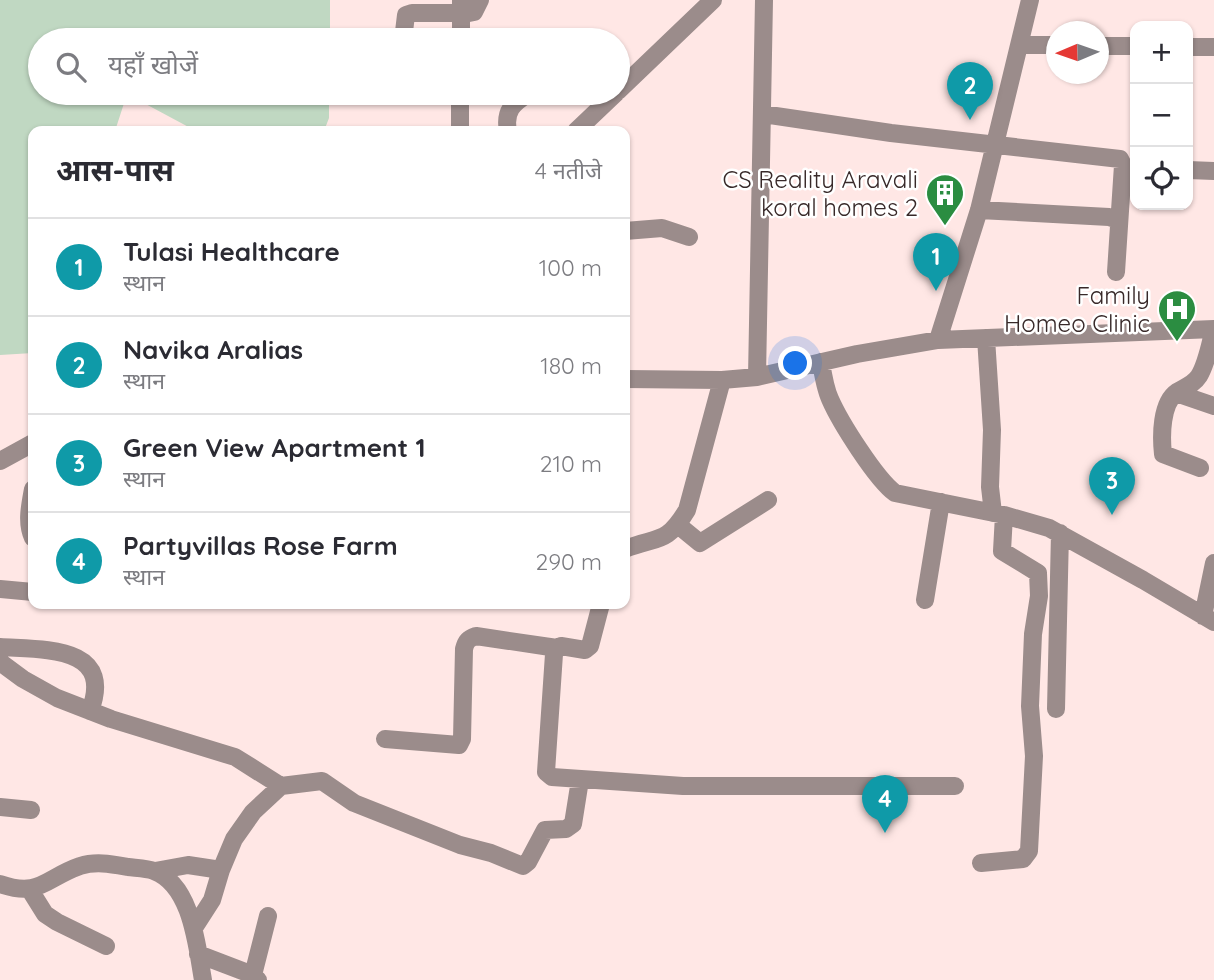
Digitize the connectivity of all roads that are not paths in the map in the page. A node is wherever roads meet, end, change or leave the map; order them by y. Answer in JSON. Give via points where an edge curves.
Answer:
{"nodes":[{"id":1,"x":480,"y":0,"type":"edge"},
{"id":2,"x":713,"y":0,"type":"edge"},
{"id":3,"x":764,"y":0,"type":"edge"},
{"id":4,"x":1030,"y":0,"type":"edge"},
{"id":5,"x":461,"y":7,"type":"edge"},
{"id":6,"x":404,"y":28,"type":"edge"},
{"id":7,"x":461,"y":28,"type":"edge"},
{"id":8,"x":1021,"y":44,"type":"junction"},
{"id":9,"x":1046,"y":45,"type":"edge"},
{"id":10,"x":1109,"y":46,"type":"edge"},
{"id":11,"x":1130,"y":46,"type":"edge"},
{"id":12,"x":1193,"y":47,"type":"edge"},
{"id":13,"x":1214,"y":47,"type":"edge"},
{"id":14,"x":630,"y":80,"type":"edge"},
{"id":15,"x":460,"y":105,"type":"edge"},
{"id":16,"x":513,"y":105,"type":"edge"},
{"id":17,"x":603,"y":105,"type":"edge"},
{"id":18,"x":762,"y":114,"type":"junction"},
{"id":19,"x":460,"y":126,"type":"edge"},
{"id":20,"x":507,"y":126,"type":"edge"},
{"id":21,"x":581,"y":126,"type":"edge"},
{"id":22,"x":996,"y":145,"type":"junction"},
{"id":23,"x":1193,"y":170,"type":"edge"},
{"id":24,"x":1214,"y":171,"type":"edge"},
{"id":25,"x":979,"y":210,"type":"junction"},
{"id":26,"x":1118,"y":220,"type":"junction"},
{"id":27,"x":630,"y":231,"type":"edge"},
{"id":28,"x":688,"y":237,"type":"dead end"},
{"id":29,"x":1116,"y":272,"type":"dead end"},
{"id":30,"x":1214,"y":329,"type":"edge"},
{"id":31,"x":986,"y":338,"type":"junction"},
{"id":32,"x":938,"y":340,"type":"junction"},
{"id":33,"x":821,"y":362,"type":"junction"},
{"id":34,"x":757,"y":377,"type":"junction"},
{"id":35,"x":630,"y":379,"type":"edge"},
{"id":36,"x":722,"y":380,"type":"junction"},
{"id":37,"x":1176,"y":393,"type":"junction"},
{"id":38,"x":1214,"y":406,"type":"edge"},
{"id":39,"x":28,"y":446,"type":"edge"},
{"id":40,"x":0,"y":461,"type":"edge"},
{"id":41,"x":1200,"y":468,"type":"dead end"},
{"id":42,"x":768,"y":500,"type":"dead end"},
{"id":43,"x":941,"y":502,"type":"junction"},
{"id":44,"x":999,"y":514,"type":"junction"},
{"id":45,"x":678,"y":525,"type":"junction"},
{"id":46,"x":1060,"y":533,"type":"junction"},
{"id":47,"x":630,"y":548,"type":"edge"},
{"id":48,"x":1214,"y":563,"type":"edge"},
{"id":49,"x":0,"y":589,"type":"edge"},
{"id":50,"x":28,"y":592,"type":"edge"},
{"id":51,"x":925,"y":600,"type":"dead end"},
{"id":52,"x":599,"y":609,"type":"edge"},
{"id":53,"x":1208,"y":619,"type":"edge"},
{"id":54,"x":0,"y":648,"type":"edge"},
{"id":55,"x":557,"y":648,"type":"junction"},
{"id":56,"x":0,"y":662,"type":"edge"},
{"id":57,"x":1056,"y":709,"type":"dead end"},
{"id":58,"x":90,"y":711,"type":"junction"},
{"id":59,"x":385,"y":739,"type":"dead end"},
{"id":60,"x":580,"y":780,"type":"junction"},
{"id":61,"x":281,"y":786,"type":"junction"},
{"id":62,"x":955,"y":786,"type":"dead end"},
{"id":63,"x":0,"y":807,"type":"edge"},
{"id":64,"x":31,"y":810,"type":"dead end"},
{"id":65,"x":981,"y":863,"type":"dead end"},
{"id":66,"x":221,"y":870,"type":"junction"},
{"id":67,"x":155,"y":871,"type":"junction"},
{"id":68,"x":0,"y":884,"type":"edge"},
{"id":69,"x":30,"y":890,"type":"junction"},
{"id":70,"x":268,"y":916,"type":"dead end"},
{"id":71,"x":194,"y":928,"type":"junction"},
{"id":72,"x":106,"y":946,"type":"dead end"},
{"id":73,"x":198,"y":954,"type":"junction"},
{"id":74,"x":256,"y":978,"type":"edge"},
{"id":75,"x":203,"y":980,"type":"edge"}],
"edges":[{"from":1,"to":5,"type":"street","via":[[474,12]]},
{"from":2,"to":14,"type":"street"},
{"from":3,"to":18,"type":"street"},
{"from":4,"to":8,"type":"street"},
{"from":5,"to":6,"type":"street","via":[[405,15]]},
{"from":5,"to":7,"type":"street"},
{"from":8,"to":9,"type":"street"},
{"from":8,"to":22,"type":"street"},
{"from":10,"to":11,"type":"street"},
{"from":12,"to":13,"type":"street"},
{"from":15,"to":19,"type":"street"},
{"from":16,"to":20,"type":"street"},
{"from":17,"to":21,"type":"street"},
{"from":18,"to":22,"type":"street"},
{"from":18,"to":34,"type":"street"},
{"from":22,"to":25,"type":"street"},
{"from":22,"to":26,"type":"street","via":[[1120,159]]},
{"from":23,"to":24,"type":"street"},
{"from":25,"to":26,"type":"street"},
{"from":25,"to":32,"type":"street"},
{"from":26,"to":29,"type":"street"},
{"from":27,"to":28,"type":"street","via":[[662,228]]},
{"from":30,"to":31,"type":"street"},
{"from":30,"to":37,"type":"street","via":[[1203,369]]},
{"from":31,"to":32,"type":"street"},
{"from":31,"to":44,"type":"street","via":[[992,430],[990,487]]},
{"from":32,"to":33,"type":"street"},
{"from":33,"to":34,"type":"street"},
{"from":33,"to":43,"type":"street","via":[[835,408],[883,481],[895,493]]},
{"from":34,"to":36,"type":"street"},
{"from":35,"to":36,"type":"street"},
{"from":36,"to":45,"type":"street","via":[[687,510]]},
{"from":37,"to":38,"type":"street"},
{"from":37,"to":41,"type":"street","via":[[1167,406],[1163,454]]},
{"from":39,"to":40,"type":"street"},
{"from":42,"to":45,"type":"street","via":[[700,543]]},
{"from":43,"to":44,"type":"street"},
{"from":43,"to":51,"type":"street"},
{"from":44,"to":46,"type":"street"},
{"from":44,"to":65,"type":"street","via":[[1002,551],[1038,573],[1040,584],[1030,706],[1034,756],[1029,851],[1023,859]]},
{"from":45,"to":47,"type":"street","via":[[653,542]]},
{"from":46,"to":53,"type":"street"},
{"from":46,"to":57,"type":"street"},
{"from":48,"to":53,"type":"street"},
{"from":49,"to":50,"type":"street"},
{"from":52,"to":55,"type":"street","via":[[590,646],[585,650]]},
{"from":54,"to":58,"type":"street","via":[[52,650],[79,660],[90,668],[94,679]]},
{"from":55,"to":59,"type":"street","via":[[470,638],[464,649],[461,743]]},
{"from":55,"to":60,"type":"street","via":[[552,663],[546,772]]},
{"from":56,"to":58,"type":"street","via":[[38,688]]},
{"from":58,"to":61,"type":"street","via":[[235,757]]},
{"from":60,"to":61,"type":"street","via":[[573,824],[545,830],[523,866],[354,803],[322,781]]},
{"from":60,"to":62,"type":"street","via":[[683,786]]},
{"from":61,"to":66,"type":"street","via":[[253,811]]},
{"from":63,"to":64,"type":"street"},
{"from":66,"to":67,"type":"street","via":[[188,865]]},
{"from":66,"to":71,"type":"street","via":[[212,900]]},
{"from":67,"to":69,"type":"street","via":[[91,863]]},
{"from":67,"to":71,"type":"street","via":[[170,881],[181,897]]},
{"from":68,"to":69,"type":"street"},
{"from":69,"to":72,"type":"street","via":[[45,914]]},
{"from":70,"to":74,"type":"street"},
{"from":71,"to":73,"type":"street"},
{"from":73,"to":74,"type":"street"},
{"from":73,"to":75,"type":"street"}]}
